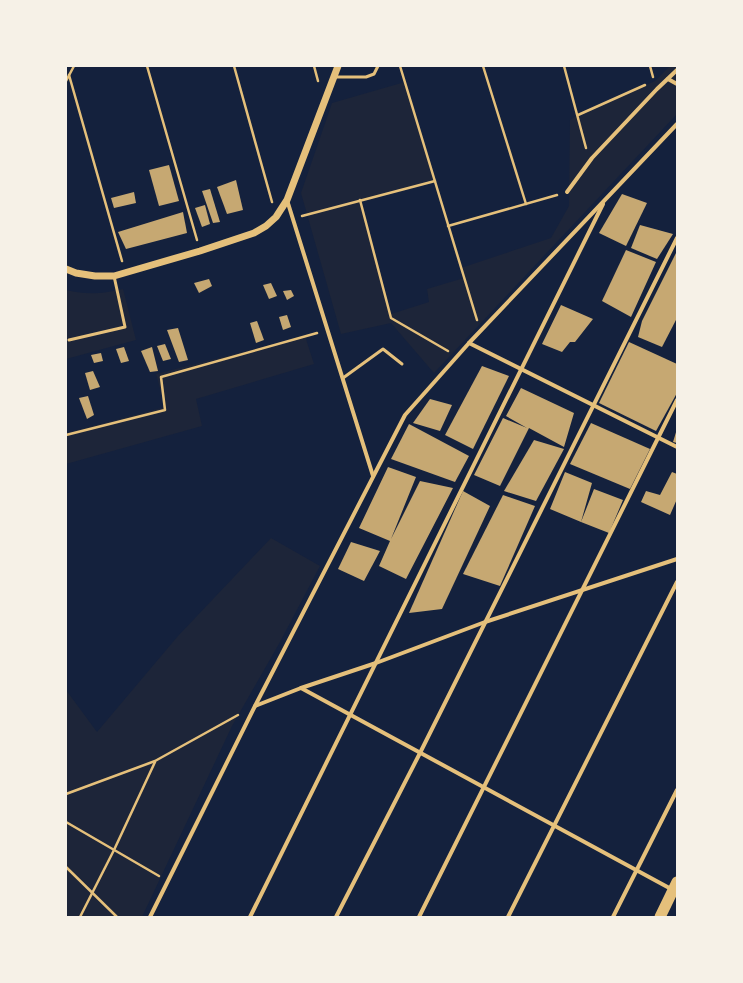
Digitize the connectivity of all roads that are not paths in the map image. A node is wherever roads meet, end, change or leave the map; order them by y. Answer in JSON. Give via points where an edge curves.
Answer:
{"nodes":[{"id":1,"x":378,"y":66,"type":"edge"},
{"id":2,"x":336,"y":70,"type":"edge"},
{"id":3,"x":677,"y":70,"type":"edge"},
{"id":4,"x":668,"y":79,"type":"junction"},
{"id":5,"x":677,"y":84,"type":"edge"},
{"id":6,"x":677,"y":124,"type":"edge"},
{"id":7,"x":567,"y":192,"type":"road end"},
{"id":8,"x":606,"y":199,"type":"junction"},
{"id":9,"x":287,"y":200,"type":"junction"},
{"id":10,"x":677,"y":238,"type":"edge"},
{"id":11,"x":66,"y":269,"type":"edge"},
{"id":12,"x":114,"y":276,"type":"junction"},
{"id":13,"x":69,"y":340,"type":"dead end"},
{"id":14,"x":469,"y":343,"type":"junction"},
{"id":15,"x":402,"y":364,"type":"dead end"},
{"id":16,"x":522,"y":369,"type":"junction"},
{"id":17,"x":343,"y":378,"type":"junction"},
{"id":18,"x":677,"y":400,"type":"edge"},
{"id":19,"x":593,"y":405,"type":"junction"},
{"id":20,"x":658,"y":438,"type":"junction"},
{"id":21,"x":677,"y":447,"type":"edge"},
{"id":22,"x":374,"y":476,"type":"junction"},
{"id":23,"x":677,"y":559,"type":"edge"},
{"id":24,"x":677,"y":582,"type":"edge"},
{"id":25,"x":582,"y":589,"type":"junction"},
{"id":26,"x":485,"y":622,"type":"junction"},
{"id":27,"x":376,"y":663,"type":"junction"},
{"id":28,"x":301,"y":688,"type":"junction"},
{"id":29,"x":254,"y":706,"type":"junction"},
{"id":30,"x":350,"y":715,"type":"junction"},
{"id":31,"x":420,"y":753,"type":"junction"},
{"id":32,"x":484,"y":788,"type":"junction"},
{"id":33,"x":677,"y":790,"type":"edge"},
{"id":34,"x":554,"y":826,"type":"junction"},
{"id":35,"x":637,"y":871,"type":"junction"},
{"id":36,"x":675,"y":886,"type":"edge"},
{"id":37,"x":150,"y":917,"type":"edge"},
{"id":38,"x":250,"y":917,"type":"edge"},
{"id":39,"x":336,"y":917,"type":"edge"},
{"id":40,"x":419,"y":917,"type":"edge"},
{"id":41,"x":508,"y":917,"type":"edge"},
{"id":42,"x":614,"y":917,"type":"edge"},
{"id":43,"x":660,"y":917,"type":"edge"}],
"edges":[{"from":1,"to":2,"type":"lane","via":[[374,74],[366,77]]},
{"from":2,"to":9,"type":"street"},
{"from":3,"to":4,"type":"street"},
{"from":4,"to":5,"type":"street"},
{"from":4,"to":7,"type":"street","via":[[590,161]]},
{"from":6,"to":8,"type":"street"},
{"from":8,"to":14,"type":"street"},
{"from":8,"to":16,"type":"street"},
{"from":9,"to":12,"type":"street","via":[[276,217],[254,233]]},
{"from":9,"to":17,"type":"street"},
{"from":10,"to":19,"type":"street"},
{"from":11,"to":12,"type":"street","via":[[95,276]]},
{"from":12,"to":13,"type":"lane","via":[[125,327]]},
{"from":14,"to":16,"type":"street"},
{"from":14,"to":22,"type":"street","via":[[405,415]]},
{"from":15,"to":17,"type":"lane","via":[[383,349]]},
{"from":16,"to":19,"type":"street"},
{"from":16,"to":27,"type":"street"},
{"from":17,"to":22,"type":"street"},
{"from":18,"to":20,"type":"street"},
{"from":19,"to":20,"type":"street"},
{"from":19,"to":26,"type":"street"},
{"from":20,"to":21,"type":"street"},
{"from":20,"to":25,"type":"street"},
{"from":22,"to":29,"type":"street"},
{"from":23,"to":25,"type":"street"},
{"from":24,"to":34,"type":"street"},
{"from":25,"to":26,"type":"street"},
{"from":25,"to":32,"type":"street"},
{"from":26,"to":27,"type":"street"},
{"from":26,"to":31,"type":"street"},
{"from":27,"to":28,"type":"street"},
{"from":27,"to":30,"type":"street"},
{"from":28,"to":29,"type":"street"},
{"from":28,"to":30,"type":"street"},
{"from":29,"to":37,"type":"street"},
{"from":30,"to":31,"type":"street"},
{"from":30,"to":38,"type":"street"},
{"from":31,"to":32,"type":"street"},
{"from":31,"to":39,"type":"street"},
{"from":32,"to":34,"type":"street"},
{"from":32,"to":40,"type":"street"},
{"from":33,"to":35,"type":"street"},
{"from":34,"to":35,"type":"street"},
{"from":34,"to":41,"type":"street"},
{"from":35,"to":36,"type":"street"},
{"from":35,"to":42,"type":"street"},
{"from":36,"to":43,"type":"highway"}]}
